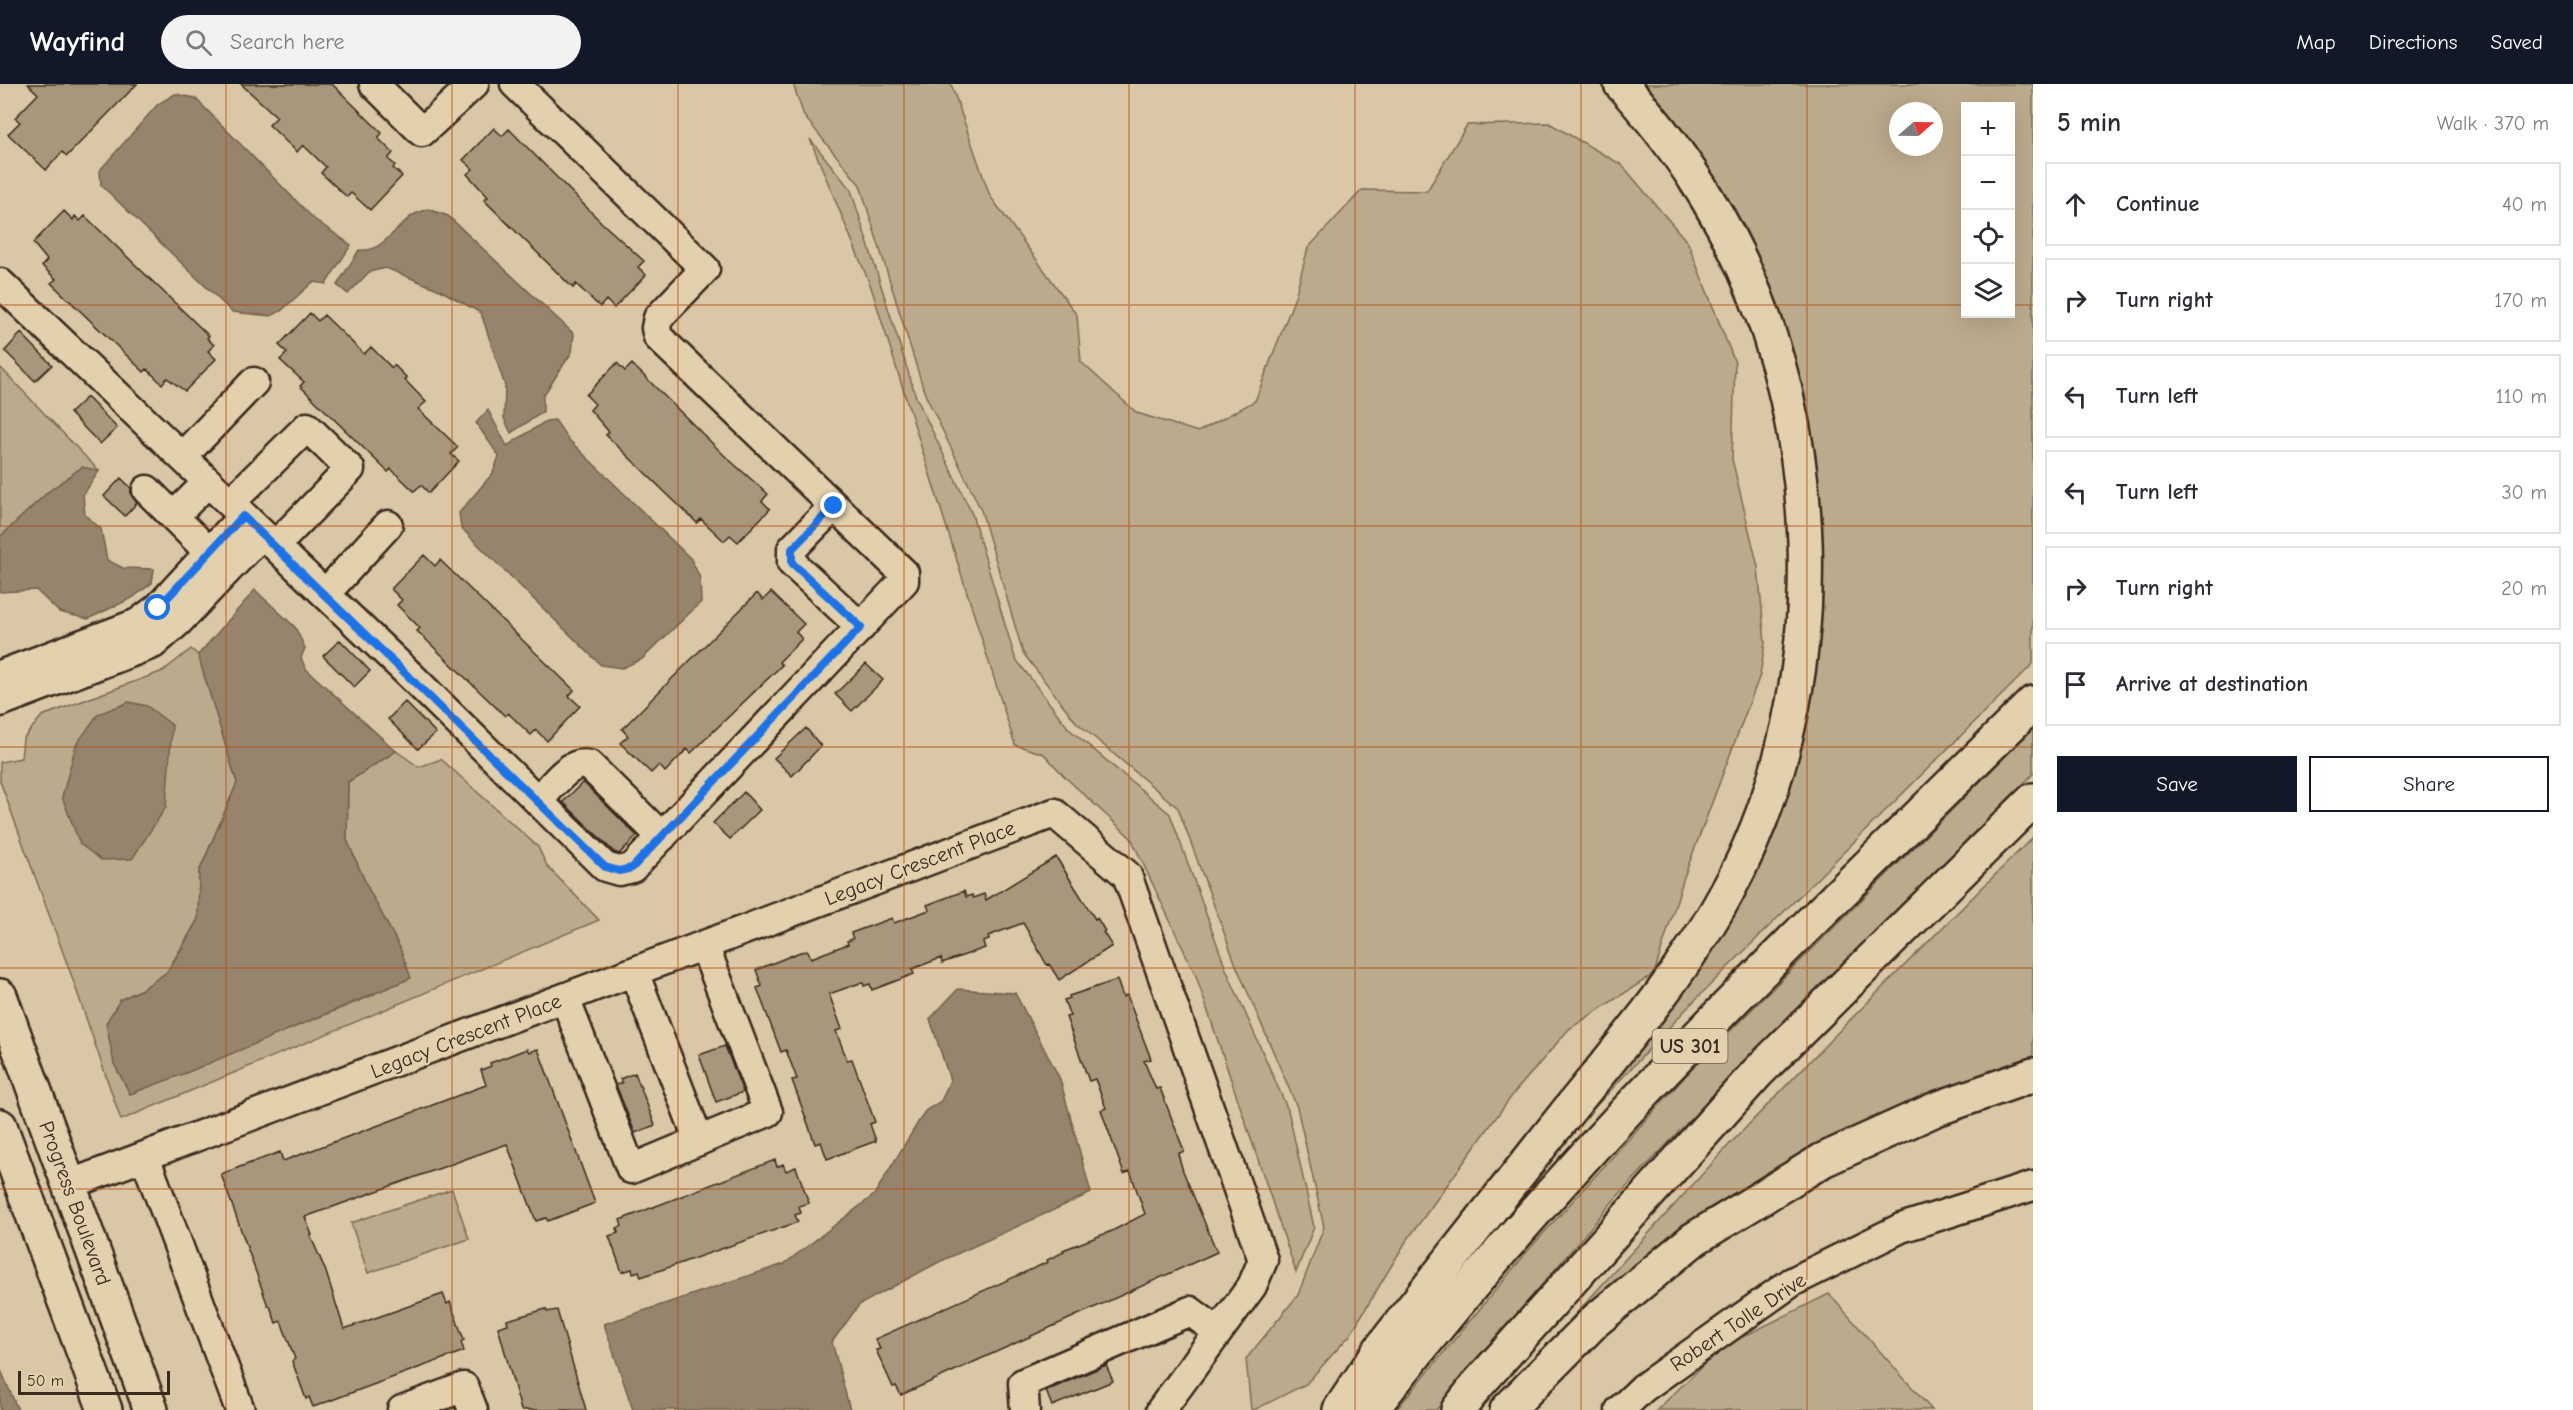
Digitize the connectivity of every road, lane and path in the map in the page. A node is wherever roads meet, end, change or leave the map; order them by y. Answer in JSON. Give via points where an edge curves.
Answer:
{"nodes":[{"id":1,"x":374,"y":84,"type":"edge"},
{"id":2,"x":474,"y":84,"type":"edge"},
{"id":3,"x":516,"y":84,"type":"edge"},
{"id":4,"x":1621,"y":84,"type":"edge"},
{"id":5,"x":0,"y":283,"type":"edge"},
{"id":6,"x":254,"y":382,"type":"dead end"},
{"id":7,"x":182,"y":457,"type":"junction"},
{"id":8,"x":208,"y":482,"type":"junction"},
{"id":9,"x":147,"y":490,"type":"dead end"},
{"id":10,"x":834,"y":506,"type":"junction"},
{"id":11,"x":174,"y":516,"type":"junction"},
{"id":12,"x":253,"y":525,"type":"junction"},
{"id":13,"x":388,"y":525,"type":"dead end"},
{"id":14,"x":209,"y":552,"type":"junction"},
{"id":15,"x":325,"y":594,"type":"junction"},
{"id":16,"x":861,"y":627,"type":"junction"},
{"id":17,"x":0,"y":675,"type":"edge"},
{"id":18,"x":0,"y":702,"type":"edge"},
{"id":19,"x":2033,"y":703,"type":"edge"},
{"id":20,"x":2033,"y":800,"type":"edge"},
{"id":21,"x":538,"y":801,"type":"junction"},
{"id":22,"x":662,"y":837,"type":"junction"},
{"id":23,"x":704,"y":945,"type":"junction"},
{"id":24,"x":634,"y":972,"type":"junction"},
{"id":25,"x":0,"y":996,"type":"edge"},
{"id":26,"x":565,"y":998,"type":"junction"},
{"id":27,"x":2033,"y":1076,"type":"edge"},
{"id":28,"x":0,"y":1126,"type":"edge"},
{"id":29,"x":699,"y":1141,"type":"junction"},
{"id":30,"x":145,"y":1157,"type":"junction"},
{"id":31,"x":68,"y":1185,"type":"junction"},
{"id":32,"x":2033,"y":1186,"type":"edge"},
{"id":33,"x":40,"y":1233,"type":"junction"},
{"id":34,"x":1218,"y":1332,"type":"junction"},
{"id":35,"x":105,"y":1410,"type":"edge"},
{"id":36,"x":151,"y":1410,"type":"edge"},
{"id":37,"x":240,"y":1410,"type":"edge"},
{"id":38,"x":402,"y":1410,"type":"edge"},
{"id":39,"x":473,"y":1410,"type":"edge"},
{"id":40,"x":1025,"y":1410,"type":"edge"},
{"id":41,"x":1161,"y":1410,"type":"edge"},
{"id":42,"x":1340,"y":1410,"type":"edge"},
{"id":43,"x":1371,"y":1410,"type":"edge"},
{"id":44,"x":1458,"y":1410,"type":"edge"},
{"id":45,"x":1507,"y":1410,"type":"edge"},
{"id":46,"x":1620,"y":1410,"type":"edge"}],
"edges":[{"from":1,"to":2,"type":"street","via":[[423,132]]},
{"from":3,"to":10,"type":"street","via":[[705,269],[658,318],[658,337]]},
{"from":4,"to":42,"type":"main road","via":[[1646,112],[1709,201],[1744,272],[1776,359],[1791,418],[1807,545],[1805,615],[1797,684],[1781,753],[1758,824],[1726,893],[1670,984],[1380,1350]]},
{"from":5,"to":7,"type":"street"},
{"from":6,"to":7,"type":"street"},
{"from":7,"to":8,"type":"street"},
{"from":8,"to":11,"type":"street"},
{"from":8,"to":12,"type":"street"},
{"from":9,"to":11,"type":"street"},
{"from":10,"to":16,"type":"street","via":[[904,573],[904,581]]},
{"from":10,"to":16,"type":"street","via":[[792,549],[792,563]]},
{"from":11,"to":14,"type":"street"},
{"from":12,"to":14,"type":"street"},
{"from":12,"to":15,"type":"street"},
{"from":12,"to":18,"type":"street","via":[[178,622],[153,644]]},
{"from":13,"to":15,"type":"street"},
{"from":14,"to":17,"type":"street","via":[[158,608],[138,623]]},
{"from":15,"to":21,"type":"street"},
{"from":16,"to":22,"type":"street"},
{"from":19,"to":43,"type":"main road","number":"US 301","via":[[1710,1025],[1568,1174]]},
{"from":20,"to":44,"type":"main road","number":"US 301","via":[[1757,1073]]},
{"from":21,"to":22,"type":"street","via":[[605,867],[619,871],[632,868]]},
{"from":21,"to":22,"type":"street","via":[[576,764],[589,765]]},
{"from":23,"to":24,"type":"street","name":"Legacy Crescent Place"},
{"from":23,"to":29,"type":"street","via":[[768,1112]]},
{"from":23,"to":34,"type":"street","name":"Legacy Crescent Place","via":[[1054,813],[1127,875],[1263,1260],[1252,1286]]},
{"from":24,"to":26,"type":"street","name":"Legacy Crescent Place"},
{"from":24,"to":29,"type":"street"},
{"from":25,"to":31,"type":"main road","name":"Progress Boulevard"},
{"from":26,"to":29,"type":"street","via":[[631,1169]]},
{"from":26,"to":30,"type":"street","name":"Legacy Crescent Place"},
{"from":27,"to":45,"type":"main road","via":[[1936,1109],[1823,1160],[1694,1239],[1596,1320]]},
{"from":28,"to":33,"type":"main road","name":"Progress Boulevard"},
{"from":30,"to":31,"type":"street","name":"Legacy Crescent Place"},
{"from":30,"to":37,"type":"street"},
{"from":31,"to":33,"type":"main road","via":[[46,1210]]},
{"from":31,"to":36,"type":"main road","name":"Progress Boulevard"},
{"from":32,"to":46,"type":"street","name":"Robert Tolle Drive","via":[[1901,1228],[1792,1281],[1643,1388]]},
{"from":33,"to":35,"type":"main road","name":"Progress Boulevard"},
{"from":34,"to":40,"type":"street","via":[[1190,1311],[1023,1383]]},
{"from":34,"to":41,"type":"street","name":"Legacy Crescent Place"},
{"from":38,"to":39,"type":"street","via":[[464,1387]]}]}
